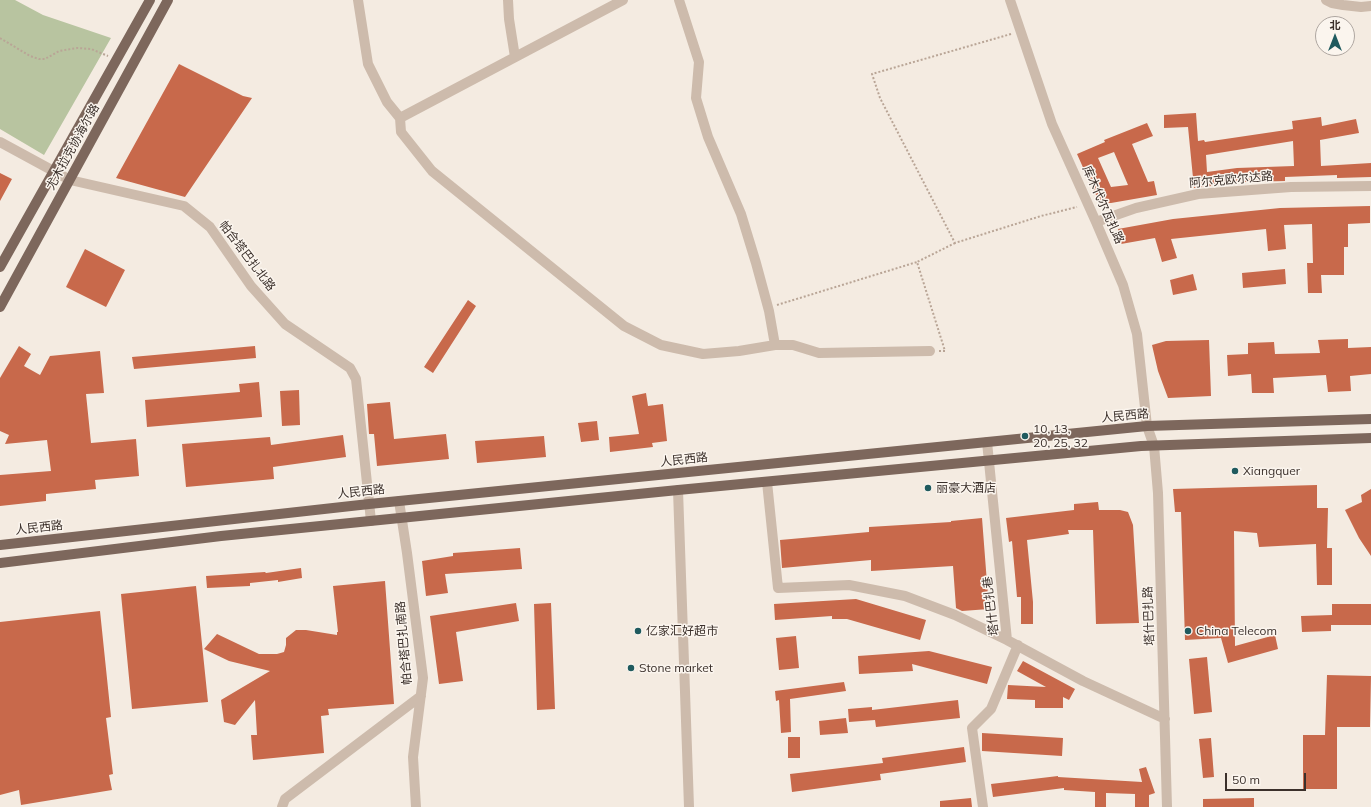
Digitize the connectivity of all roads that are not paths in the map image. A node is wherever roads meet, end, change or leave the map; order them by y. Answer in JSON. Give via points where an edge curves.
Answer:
{"nodes":[{"id":1,"x":150,"y":0,"type":"edge"},
{"id":2,"x":168,"y":0,"type":"edge"},
{"id":3,"x":358,"y":0,"type":"edge"},
{"id":4,"x":508,"y":0,"type":"edge"},
{"id":5,"x":623,"y":0,"type":"edge"},
{"id":6,"x":678,"y":0,"type":"edge"},
{"id":7,"x":1010,"y":0,"type":"edge"},
{"id":8,"x":1326,"y":0,"type":"edge"},
{"id":9,"x":1343,"y":3,"type":"edge"},
{"id":10,"x":1371,"y":6,"type":"edge"},
{"id":11,"x":516,"y":57,"type":"junction"},
{"id":12,"x":400,"y":118,"type":"junction"},
{"id":13,"x":0,"y":142,"type":"edge"},
{"id":14,"x":53,"y":172,"type":"junction"},
{"id":15,"x":70,"y":180,"type":"junction"},
{"id":16,"x":1371,"y":186,"type":"edge"},
{"id":17,"x":1096,"y":222,"type":"junction"},
{"id":18,"x":0,"y":267,"type":"edge"},
{"id":19,"x":0,"y":307,"type":"edge"},
{"id":20,"x":775,"y":345,"type":"junction"},
{"id":21,"x":930,"y":351,"type":"road end"},
{"id":22,"x":1371,"y":419,"type":"edge"},
{"id":23,"x":1147,"y":426,"type":"junction"},
{"id":24,"x":1371,"y":438,"type":"edge"},
{"id":25,"x":987,"y":442,"type":"junction"},
{"id":26,"x":1154,"y":446,"type":"junction"},
{"id":27,"x":988,"y":461,"type":"junction"},
{"id":28,"x":767,"y":482,"type":"junction"},
{"id":29,"x":678,"y":490,"type":"junction"},
{"id":30,"x":399,"y":501,"type":"junction"},
{"id":31,"x":369,"y":504,"type":"junction"},
{"id":32,"x":402,"y":518,"type":"junction"},
{"id":33,"x":371,"y":521,"type":"junction"},
{"id":34,"x":0,"y":545,"type":"edge"},
{"id":35,"x":0,"y":563,"type":"edge"},
{"id":36,"x":1007,"y":640,"type":"junction"},
{"id":37,"x":1018,"y":646,"type":"junction"},
{"id":38,"x":421,"y":696,"type":"junction"},
{"id":39,"x":1165,"y":719,"type":"junction"},
{"id":40,"x":282,"y":807,"type":"edge"},
{"id":41,"x":416,"y":807,"type":"edge"},
{"id":42,"x":689,"y":807,"type":"edge"},
{"id":43,"x":983,"y":807,"type":"edge"},
{"id":44,"x":1167,"y":807,"type":"edge"}],
"edges":[{"from":1,"to":14,"type":"main road","name":"尤木拉克协海尔路"},
{"from":2,"to":15,"type":"main road","name":"尤木拉克协海尔路"},
{"from":3,"to":12,"type":"street","via":[[368,64],[387,102]]},
{"from":4,"to":11,"type":"street"},
{"from":5,"to":11,"type":"street"},
{"from":6,"to":20,"type":"street","via":[[699,62],[696,98],[708,137],[741,214],[768,307]]},
{"from":7,"to":17,"type":"street","name":"库木代尔瓦扎路","via":[[1052,124]]},
{"from":8,"to":9,"type":"street"},
{"from":9,"to":10,"type":"street","via":[[1361,7]]},
{"from":11,"to":12,"type":"street"},
{"from":12,"to":20,"type":"street","via":[[401,132],[432,170],[624,326],[661,345],[703,354]]},
{"from":13,"to":14,"type":"street","name":"帕合塔巴扎北路"},
{"from":14,"to":15,"type":"street","name":"帕合塔巴扎北路"},
{"from":14,"to":18,"type":"main road","name":"尤木拉克协海尔路"},
{"from":15,"to":19,"type":"main road","name":"尤木拉克协海尔路"},
{"from":15,"to":31,"type":"street","name":"帕合塔巴扎北路","via":[[184,206],[210,228],[251,286],[285,324],[350,368],[356,379]]},
{"from":16,"to":17,"type":"street","name":"阿尔克欧尔达路","via":[[1198,194],[1136,208]]},
{"from":17,"to":23,"type":"street","name":"库木代尔瓦扎路","via":[[1123,285],[1137,334]]},
{"from":20,"to":21,"type":"street","via":[[793,345],[819,353]]},
{"from":22,"to":23,"type":"main road","name":"人民西路"},
{"from":23,"to":25,"type":"main road","name":"人民西路"},
{"from":23,"to":26,"type":"street","name":"塔什巴扎路"},
{"from":24,"to":26,"type":"main road"},
{"from":25,"to":27,"type":"street","name":"塔什巴扎巷"},
{"from":25,"to":30,"type":"main road","name":"人民西路"},
{"from":26,"to":27,"type":"main road"},
{"from":26,"to":39,"type":"street","name":"塔什巴扎路","via":[[1158,493]]},
{"from":27,"to":28,"type":"main road"},
{"from":27,"to":36,"type":"street","name":"塔什巴扎巷"},
{"from":28,"to":29,"type":"main road"},
{"from":28,"to":36,"type":"street","via":[[778,588],[849,585],[905,596],[955,615]]},
{"from":29,"to":32,"type":"main road"},
{"from":29,"to":42,"type":"street"},
{"from":30,"to":31,"type":"main road","name":"人民西路"},
{"from":30,"to":32,"type":"street","name":"帕合塔巴扎南路"},
{"from":31,"to":33,"type":"street","name":"帕合塔巴扎北路"},
{"from":31,"to":34,"type":"main road","name":"人民西路"},
{"from":32,"to":33,"type":"main road"},
{"from":32,"to":38,"type":"street","name":"帕合塔巴扎南路","via":[[423,678]]},
{"from":33,"to":35,"type":"main road"},
{"from":36,"to":37,"type":"street","name":"塔什巴扎巷"},
{"from":37,"to":39,"type":"street","name":"塔什巴扎巷","via":[[1083,681]]},
{"from":37,"to":43,"type":"street","via":[[991,708],[972,728]]},
{"from":38,"to":40,"type":"street","via":[[285,799]]},
{"from":38,"to":41,"type":"street","name":"帕合塔巴扎南路","via":[[414,757]]},
{"from":39,"to":44,"type":"street","name":"塔什巴扎路"}]}
